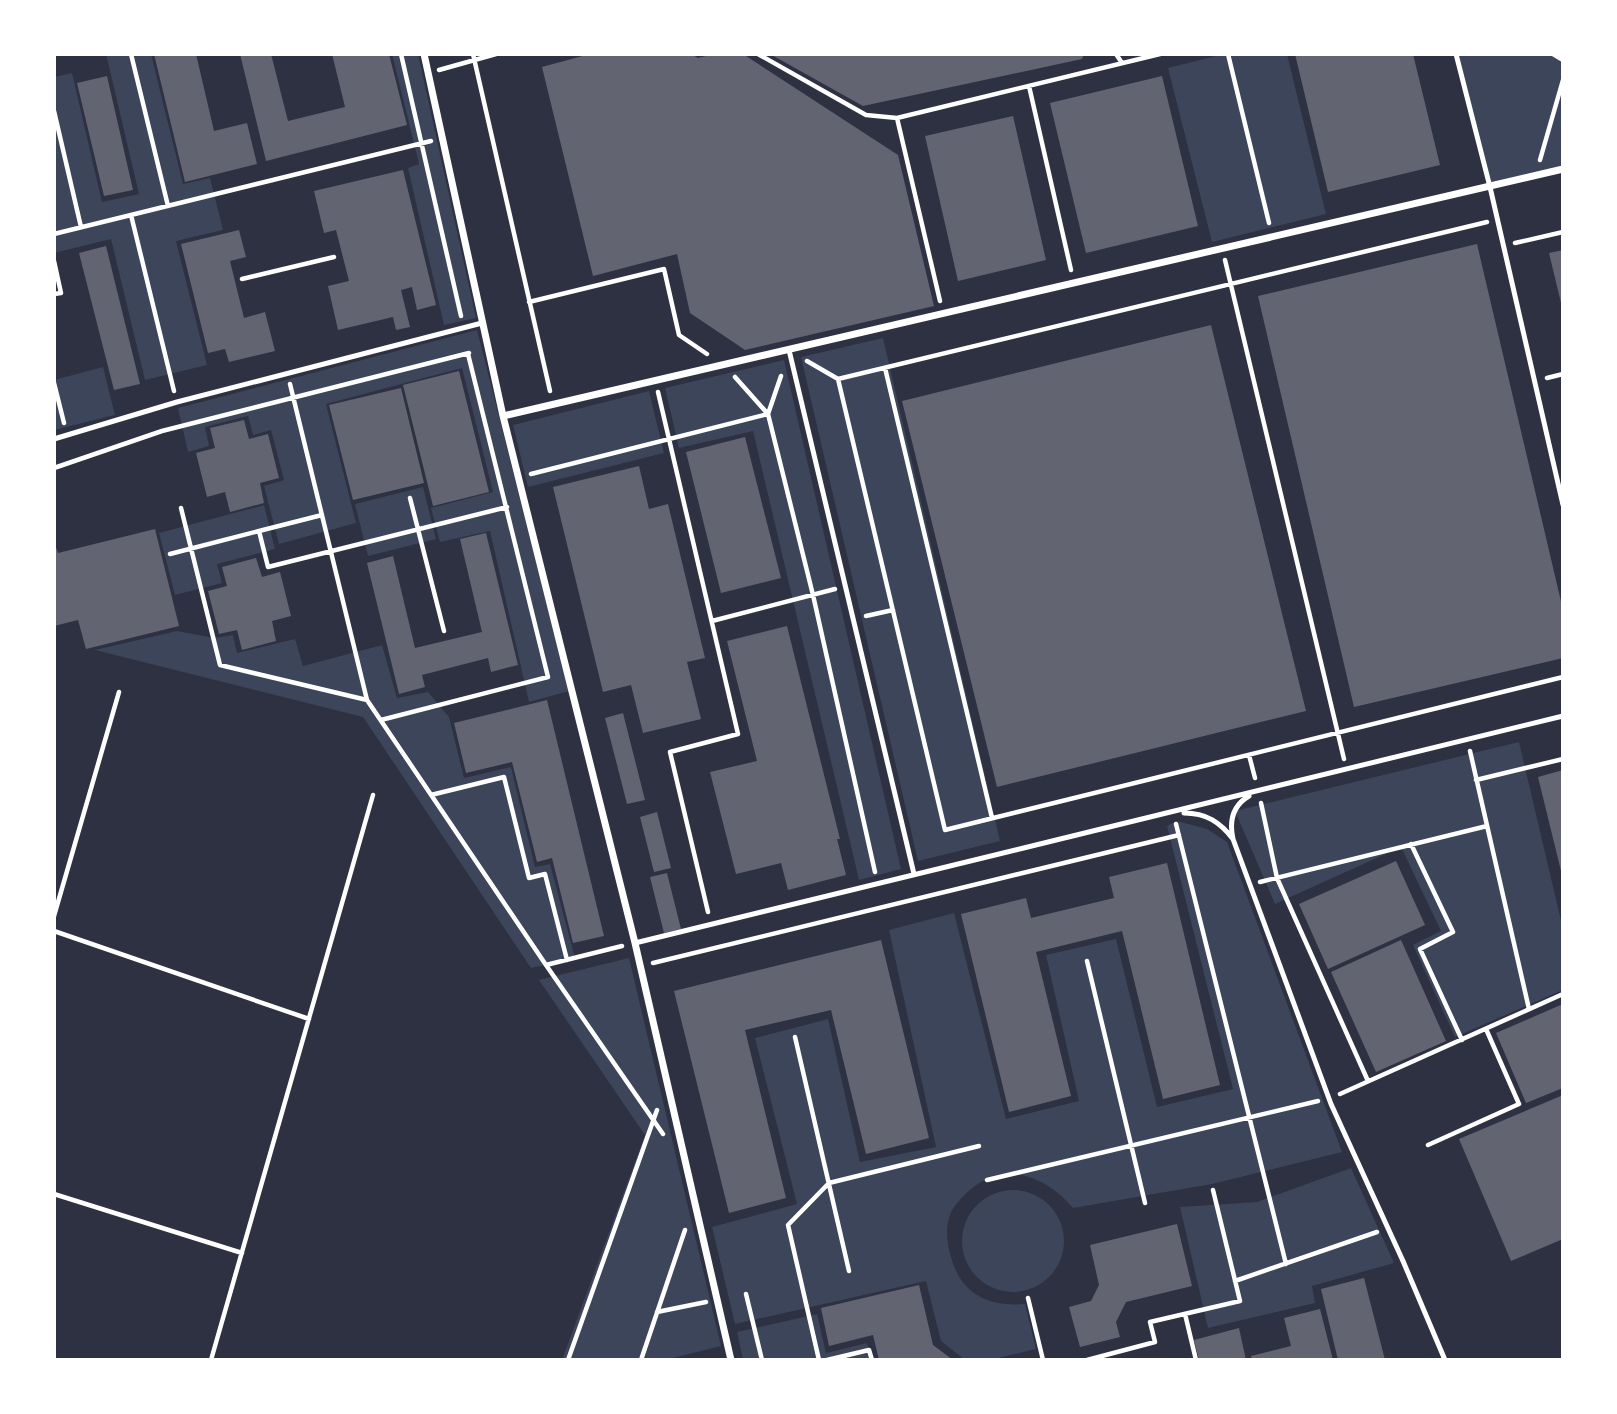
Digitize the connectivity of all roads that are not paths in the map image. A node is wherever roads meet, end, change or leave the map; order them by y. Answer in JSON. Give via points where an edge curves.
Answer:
{"nodes":[{"id":1,"x":424,"y":54,"type":"edge"},
{"id":2,"x":1456,"y":54,"type":"edge"},
{"id":3,"x":1563,"y":170,"type":"edge"},
{"id":4,"x":1490,"y":187,"type":"junction"},
{"id":5,"x":482,"y":323,"type":"junction"},
{"id":6,"x":789,"y":350,"type":"junction"},
{"id":7,"x":503,"y":416,"type":"junction"},
{"id":8,"x":54,"y":439,"type":"edge"},
{"id":9,"x":1563,"y":505,"type":"edge"},
{"id":10,"x":1563,"y":716,"type":"edge"},
{"id":11,"x":1258,"y":792,"type":"junction"},
{"id":12,"x":1174,"y":813,"type":"junction"},
{"id":13,"x":1233,"y":839,"type":"junction"},
{"id":14,"x":914,"y":874,"type":"junction"},
{"id":15,"x":635,"y":943,"type":"junction"},
{"id":16,"x":731,"y":1360,"type":"edge"},
{"id":17,"x":1445,"y":1360,"type":"edge"}],
"edges":[{"from":1,"to":5,"type":"street"},
{"from":2,"to":4,"type":"lane"},
{"from":3,"to":4,"type":"street"},
{"from":4,"to":6,"type":"street"},
{"from":4,"to":9,"type":"lane"},
{"from":5,"to":7,"type":"street"},
{"from":5,"to":8,"type":"lane","via":[[177,401]]},
{"from":6,"to":7,"type":"street"},
{"from":6,"to":14,"type":"lane"},
{"from":7,"to":15,"type":"street"},
{"from":10,"to":11,"type":"lane"},
{"from":11,"to":12,"type":"lane"},
{"from":11,"to":13,"type":"lane","via":[[1244,799],[1232,815]]},
{"from":12,"to":13,"type":"lane","via":[[1208,816]]},
{"from":12,"to":14,"type":"lane"},
{"from":13,"to":17,"type":"lane","via":[[1329,1099]]},
{"from":14,"to":15,"type":"lane"},
{"from":15,"to":16,"type":"street"}]}
